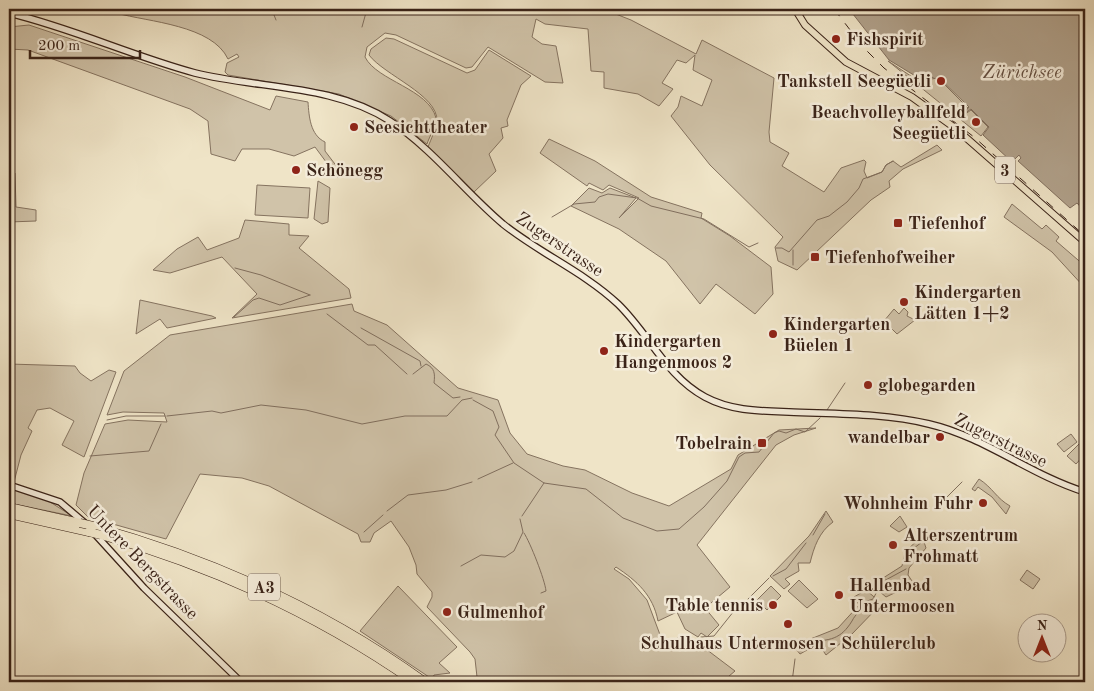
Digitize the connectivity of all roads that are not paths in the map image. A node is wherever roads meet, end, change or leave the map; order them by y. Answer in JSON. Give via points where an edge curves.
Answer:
{"nodes":[{"id":1,"x":795,"y":9,"type":"edge"},
{"id":2,"x":9,"y":13,"type":"edge"},
{"id":3,"x":1085,"y":242,"type":"edge"},
{"id":4,"x":9,"y":485,"type":"edge"},
{"id":5,"x":1085,"y":492,"type":"edge"},
{"id":6,"x":9,"y":507,"type":"edge"},
{"id":7,"x":9,"y":514,"type":"edge"},
{"id":8,"x":91,"y":529,"type":"junction"},
{"id":9,"x":241,"y":682,"type":"edge"},
{"id":10,"x":414,"y":682,"type":"edge"},
{"id":11,"x":425,"y":682,"type":"edge"}],
"edges":[{"from":1,"to":3,"type":"main road","number":"3","via":[[805,25],[846,62],[912,97],[955,128]]},
{"from":2,"to":5,"type":"main road","name":"Zugerstrasse","via":[[196,73],[336,98],[364,107],[388,120],[417,142],[513,232],[613,299],[632,317],[678,378],[715,402],[745,409],[886,417],[930,424],[975,440],[1049,479]]},
{"from":4,"to":9,"type":"main road","name":"Untere Bergstrasse","via":[[49,497],[75,513],[144,588]]},
{"from":6,"to":8,"type":"highway","number":"A3","bridge":true,"via":[[80,523]]},
{"from":7,"to":8,"type":"highway","number":"A3"},
{"from":8,"to":10,"type":"highway","number":"A3","bridge":true,"via":[[253,590],[331,630]]},
{"from":8,"to":11,"type":"highway","number":"A3","via":[[188,556],[264,588],[346,631]]}]}
